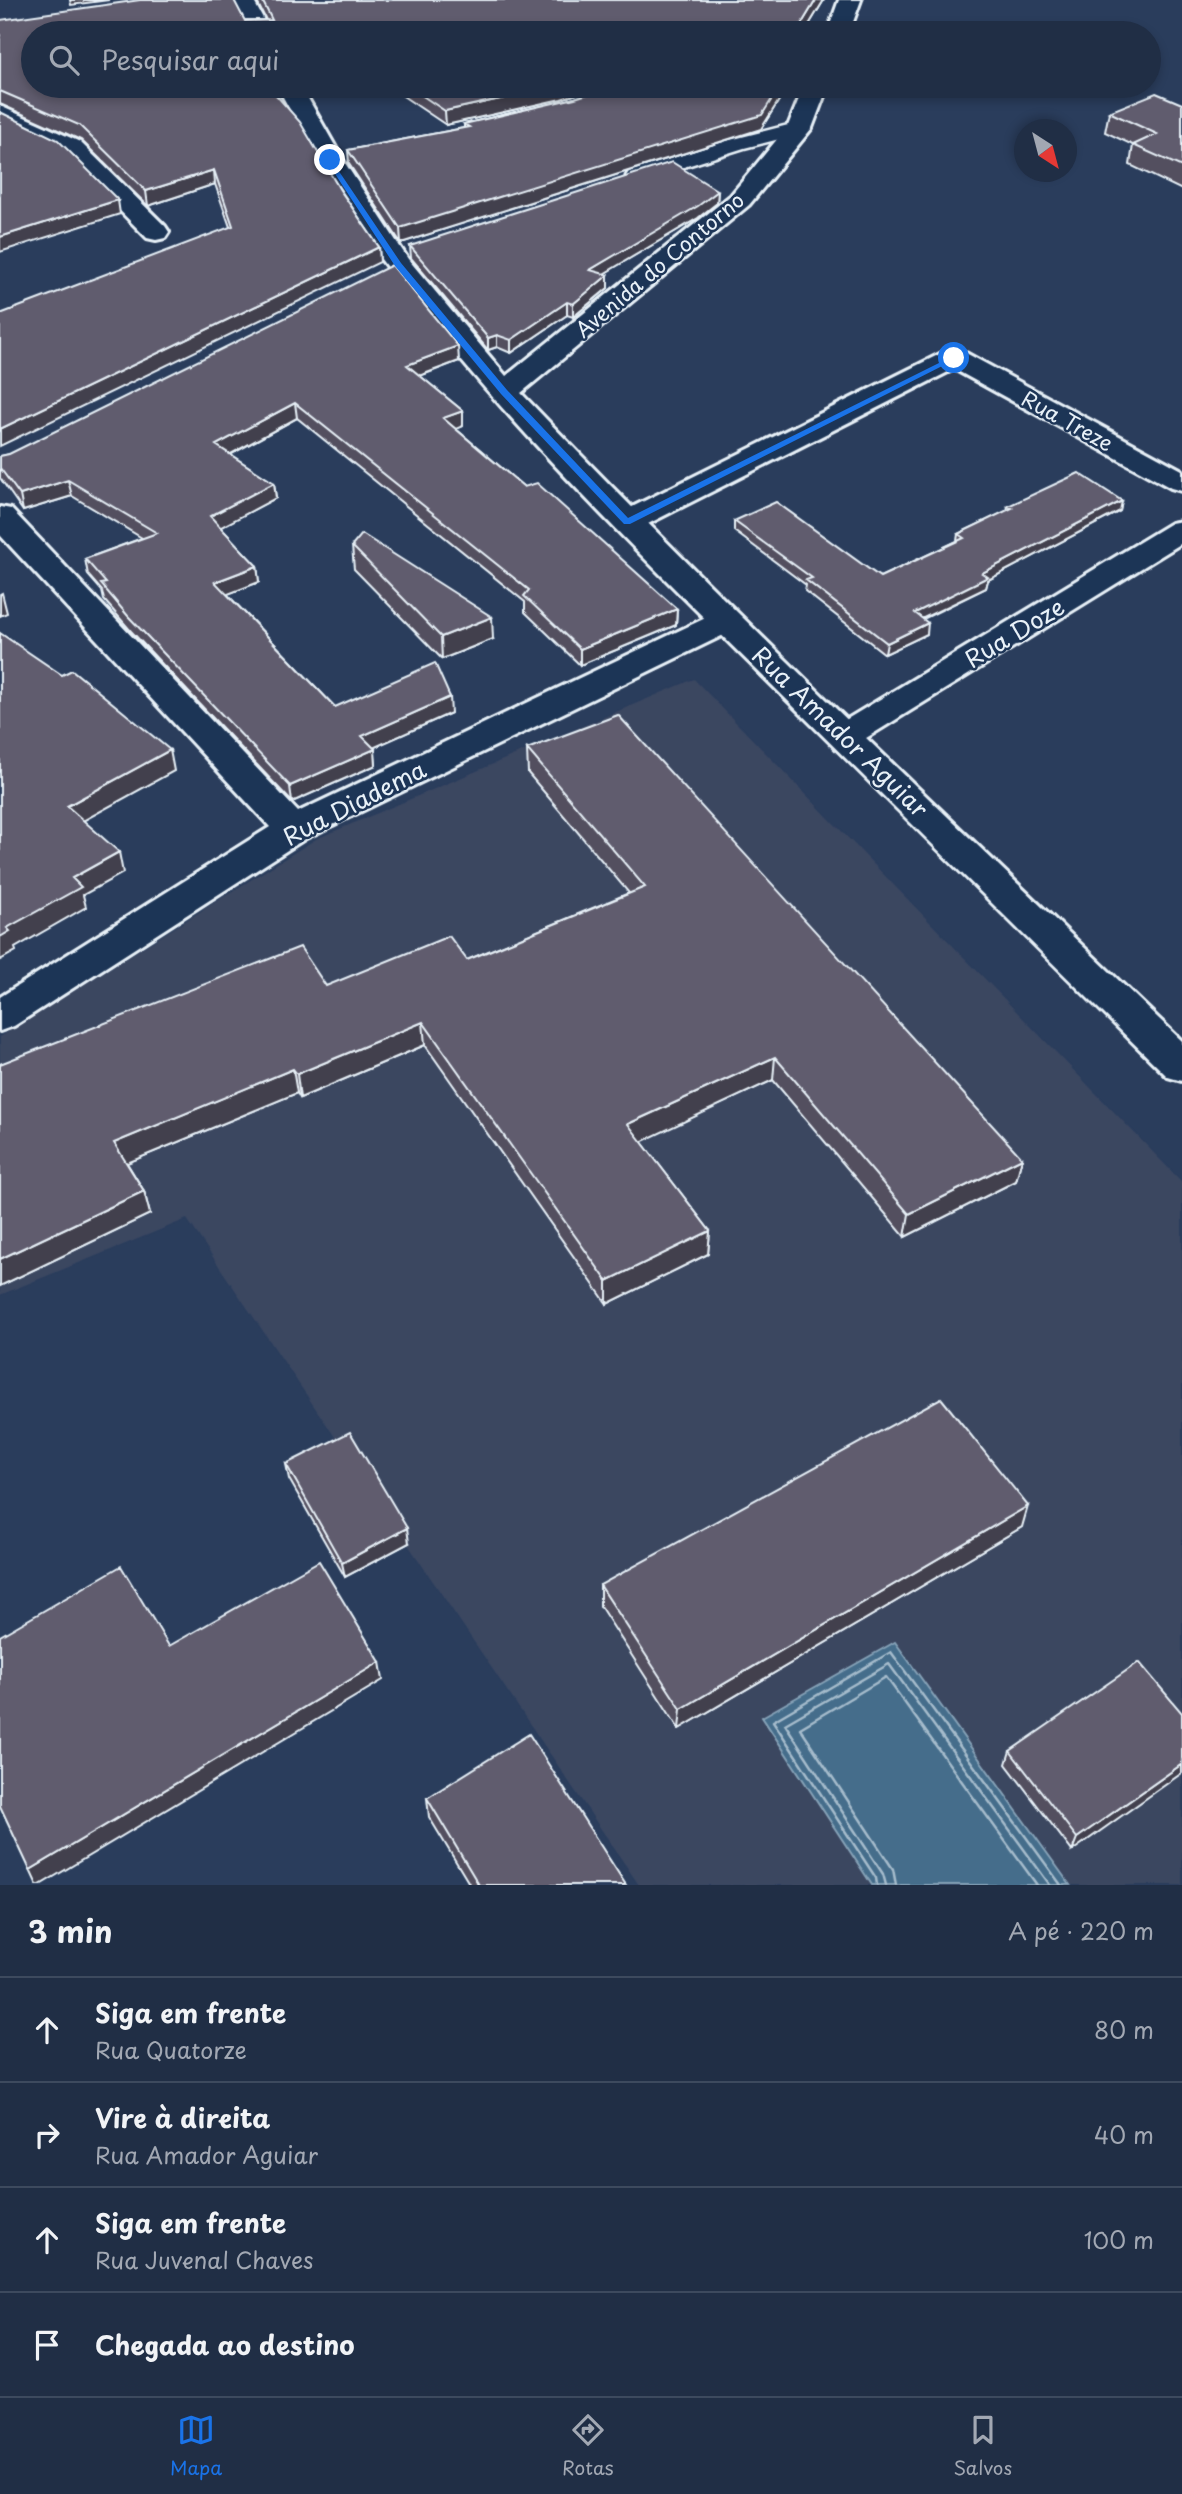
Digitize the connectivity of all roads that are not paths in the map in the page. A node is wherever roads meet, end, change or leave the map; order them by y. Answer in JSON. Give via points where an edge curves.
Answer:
{"nodes":[{"id":1,"x":242,"y":0,"type":"edge"},
{"id":2,"x":850,"y":0,"type":"edge"},
{"id":3,"x":253,"y":21,"type":"edge"},
{"id":4,"x":842,"y":21,"type":"edge"},
{"id":5,"x":296,"y":98,"type":"edge"},
{"id":6,"x":811,"y":98,"type":"edge"},
{"id":7,"x":0,"y":113,"type":"edge"},
{"id":8,"x":800,"y":128,"type":"junction"},
{"id":9,"x":356,"y":154,"type":"edge"},
{"id":10,"x":330,"y":160,"type":"junction"},
{"id":11,"x":618,"y":182,"type":"edge"},
{"id":12,"x":156,"y":232,"type":"dead end"},
{"id":13,"x":504,"y":392,"type":"junction"},
{"id":14,"x":1182,"y":482,"type":"edge"},
{"id":15,"x":0,"y":516,"type":"edge"},
{"id":16,"x":627,"y":522,"type":"junction"},
{"id":17,"x":1182,"y":530,"type":"edge"},
{"id":18,"x":726,"y":621,"type":"junction"},
{"id":19,"x":846,"y":735,"type":"junction"},
{"id":20,"x":293,"y":830,"type":"junction"},
{"id":21,"x":0,"y":1016,"type":"edge"},
{"id":22,"x":1182,"y":1066,"type":"edge"}],
"edges":[{"from":1,"to":3,"type":"street"},
{"from":2,"to":4,"type":"street"},
{"from":5,"to":10,"type":"street","name":"Rua Amador Aguiar"},
{"from":6,"to":8,"type":"street","name":"Avenida do Contorno"},
{"from":7,"to":12,"type":"street","via":[[71,146]]},
{"from":8,"to":11,"type":"lane"},
{"from":8,"to":13,"type":"street","name":"Avenida do Contorno","via":[[740,200]]},
{"from":9,"to":10,"type":"lane"},
{"from":10,"to":13,"type":"street","name":"Rua Amador Aguiar","via":[[392,261]]},
{"from":13,"to":16,"type":"street","name":"Rua Amador Aguiar"},
{"from":14,"to":16,"type":"street","name":"Rua Treze","via":[[954,358]]},
{"from":15,"to":20,"type":"street"},
{"from":16,"to":18,"type":"street","name":"Rua Amador Aguiar"},
{"from":17,"to":19,"type":"street","name":"Rua Doze"},
{"from":18,"to":19,"type":"street","name":"Rua Amador Aguiar"},
{"from":18,"to":20,"type":"street","name":"Rua Diadema"},
{"from":19,"to":22,"type":"street","name":"Rua Amador Aguiar"},
{"from":20,"to":21,"type":"street","name":"Rua Diadema"}]}
